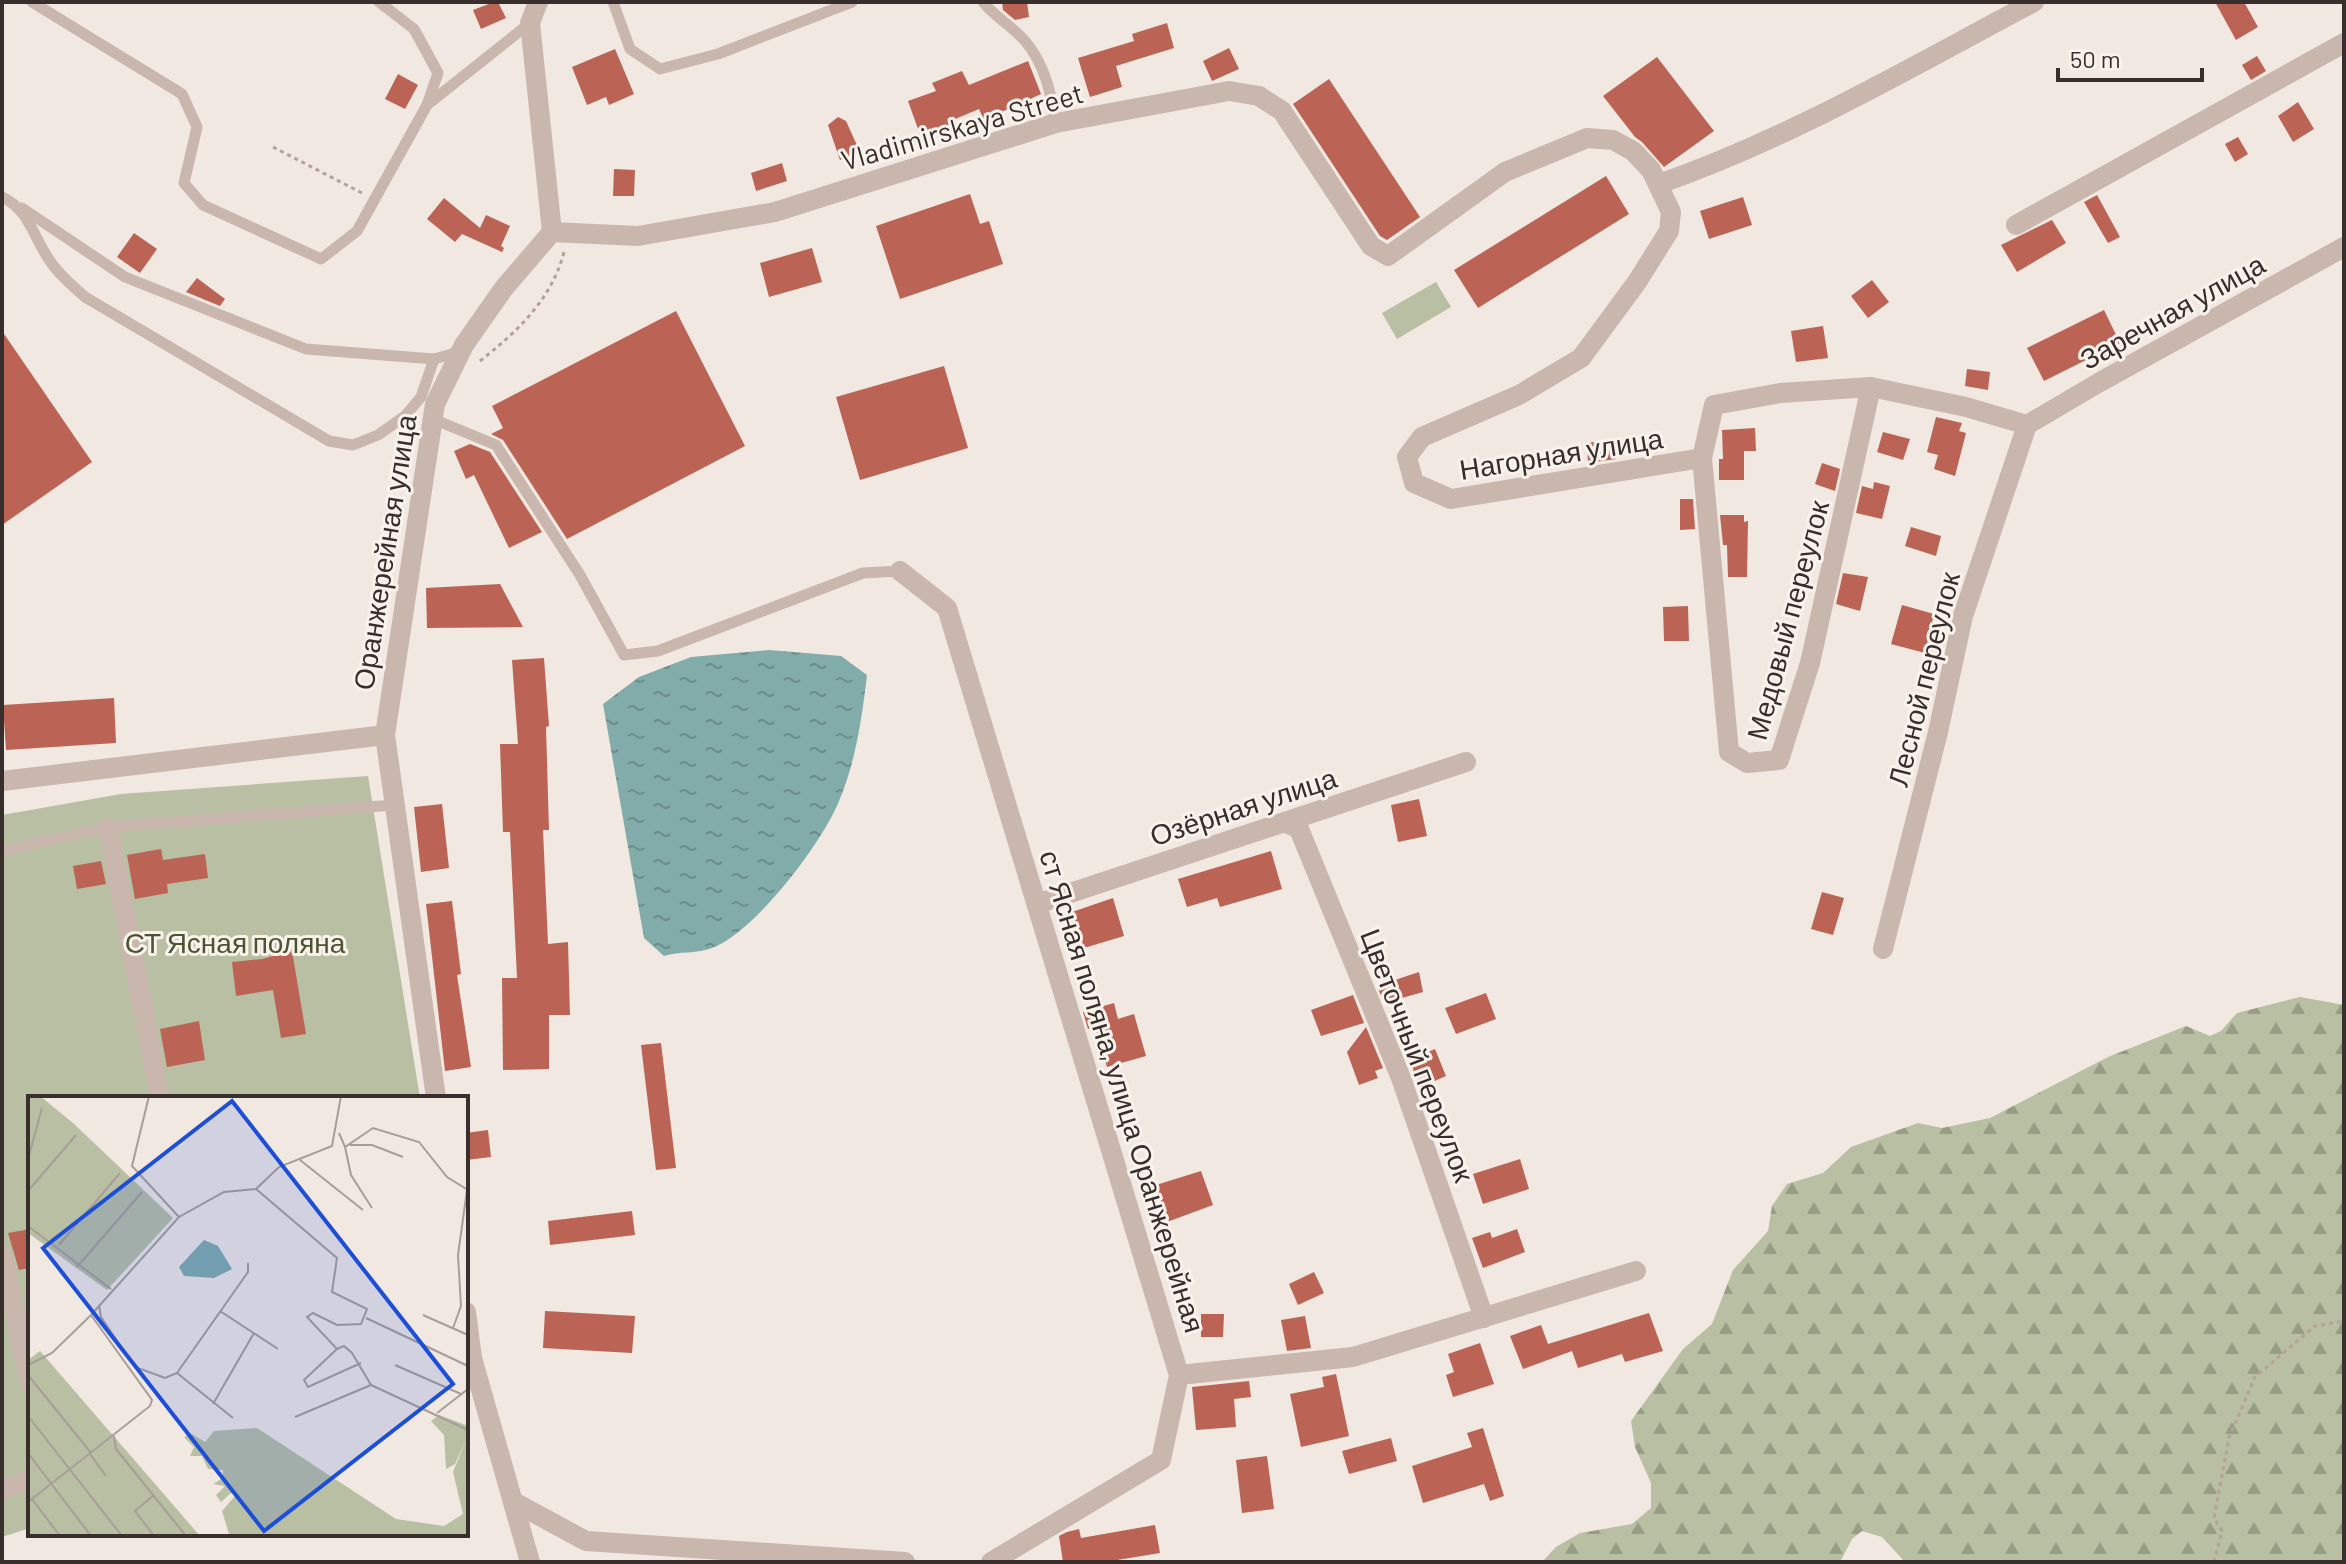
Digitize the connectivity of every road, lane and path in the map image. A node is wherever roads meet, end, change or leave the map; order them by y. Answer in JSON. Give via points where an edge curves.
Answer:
{"nodes":[{"id":1,"x":32,"y":2,"type":"edge"},
{"id":2,"x":379,"y":2,"type":"edge"},
{"id":3,"x":538,"y":2,"type":"edge"},
{"id":4,"x":613,"y":2,"type":"edge"},
{"id":5,"x":852,"y":2,"type":"edge"},
{"id":6,"x":983,"y":2,"type":"edge"},
{"id":7,"x":2034,"y":2,"type":"edge"},
{"id":8,"x":530,"y":23,"type":"junction"},
{"id":9,"x":2344,"y":43,"type":"edge"},
{"id":10,"x":427,"y":105,"type":"junction"},
{"id":11,"x":1056,"y":123,"type":"junction"},
{"id":12,"x":1613,"y":140,"type":"joint"},
{"id":13,"x":273,"y":147,"type":"dead end"},
{"id":14,"x":1659,"y":184,"type":"junction"},
{"id":15,"x":374,"y":199,"type":"junction"},
{"id":16,"x":7,"y":200,"type":"edge"},
{"id":17,"x":2016,"y":225,"type":"dead end"},
{"id":18,"x":560,"y":232,"type":"junction"},
{"id":19,"x":2344,"y":247,"type":"edge"},
{"id":20,"x":468,"y":358,"type":"junction"},
{"id":21,"x":434,"y":359,"type":"junction"},
{"id":22,"x":1871,"y":387,"type":"junction"},
{"id":23,"x":433,"y":419,"type":"junction"},
{"id":24,"x":2027,"y":425,"type":"junction"},
{"id":25,"x":1702,"y":458,"type":"junction"},
{"id":26,"x":900,"y":571,"type":"joint"},
{"id":27,"x":385,"y":735,"type":"junction"},
{"id":28,"x":1466,"y":762,"type":"dead end"},
{"id":29,"x":2,"y":781,"type":"edge"},
{"id":30,"x":394,"y":805,"type":"junction"},
{"id":31,"x":1285,"y":822,"type":"junction"},
{"id":32,"x":108,"y":827,"type":"junction"},
{"id":33,"x":2,"y":851,"type":"edge"},
{"id":34,"x":1037,"y":904,"type":"junction"},
{"id":35,"x":1883,"y":949,"type":"dead end"},
{"id":36,"x":160,"y":1096,"type":"edge"},
{"id":37,"x":436,"y":1096,"type":"edge"},
{"id":38,"x":2,"y":1254,"type":"edge"},
{"id":39,"x":1636,"y":1271,"type":"dead end"},
{"id":40,"x":1484,"y":1318,"type":"junction"},
{"id":41,"x":2344,"y":1321,"type":"edge"},
{"id":42,"x":468,"y":1327,"type":"edge"},
{"id":43,"x":28,"y":1375,"type":"edge"},
{"id":44,"x":1179,"y":1375,"type":"junction"},
{"id":45,"x":473,"y":1383,"type":"edge"},
{"id":46,"x":28,"y":1480,"type":"edge"},
{"id":47,"x":2,"y":1490,"type":"edge"},
{"id":48,"x":514,"y":1502,"type":"junction"},
{"id":49,"x":530,"y":1562,"type":"edge"},
{"id":50,"x":905,"y":1562,"type":"edge"},
{"id":51,"x":991,"y":1562,"type":"edge"},
{"id":52,"x":2214,"y":1562,"type":"edge"}],
"edges":[{"from":1,"to":15,"type":"lane","via":[[182,94],[197,127],[184,183],[203,205],[321,259],[357,231]]},
{"from":2,"to":10,"type":"lane","via":[[414,29],[438,73]]},
{"from":3,"to":8,"type":"street"},
{"from":4,"to":5,"type":"lane","via":[[630,49],[660,69],[718,54]]},
{"from":6,"to":11,"type":"lane","via":[[1026,42],[1050,84]]},
{"from":7,"to":14,"type":"street","via":[[1790,132]]},
{"from":8,"to":10,"type":"lane"},
{"from":8,"to":18,"type":"street"},
{"from":9,"to":17,"type":"street"},
{"from":10,"to":15,"type":"lane"},
{"from":11,"to":12,"type":"street","name":"Vladimirskaya Street","via":[[1229,91],[1259,96],[1282,111],[1371,246],[1388,256],[1505,172],[1587,138]]},
{"from":11,"to":18,"type":"street","name":"Vladimirskaya Street","via":[[775,212],[638,236]]},
{"from":12,"to":14,"type":"street","name":"Нагорная улица","via":[[1633,151]]},
{"from":13,"to":15,"type":"path"},
{"from":14,"to":25,"type":"street","name":"Нагорная улица","via":[[1671,212],[1669,231],[1581,358],[1519,395],[1422,437],[1407,457],[1414,483],[1451,499]]},
{"from":16,"to":21,"type":"lane","via":[[125,277],[306,349]]},
{"from":16,"to":21,"type":"lane","via":[[22,211],[58,273],[85,297],[329,441],[353,445],[405,416],[421,397]]},
{"from":18,"to":20,"type":"street","name":"Оранжерейная улица","via":[[504,288]]},
{"from":18,"to":20,"type":"path","via":[[562,258],[533,314]]},
{"from":19,"to":24,"type":"street","name":"Заречная улица"},
{"from":20,"to":21,"type":"lane"},
{"from":20,"to":23,"type":"street","name":"Оранжерейная улица","via":[[435,404]]},
{"from":22,"to":24,"type":"street","name":"Нагорная улица"},
{"from":22,"to":25,"type":"street","name":"Нагорная улица","via":[[1780,393],[1714,405]]},
{"from":22,"to":25,"type":"street","name":"Медовый переулок","via":[[1810,663],[1779,760],[1747,763],[1729,752]]},
{"from":23,"to":26,"type":"lane","via":[[496,445],[580,575],[624,655],[658,651],[863,573]]},
{"from":23,"to":27,"type":"street","name":"Оранжерейная улица"},
{"from":24,"to":35,"type":"street","name":"Лесной переулок","via":[[1963,616]]},
{"from":26,"to":34,"type":"street","name":"ст Ясная поляна, улица Оранжерейная","via":[[947,608]]},
{"from":27,"to":29,"type":"street"},
{"from":27,"to":30,"type":"street","name":"Оранжерейная улица"},
{"from":28,"to":31,"type":"street","name":"Озёрная улица"},
{"from":30,"to":32,"type":"lane"},
{"from":30,"to":37,"type":"street","name":"Оранжерейная улица"},
{"from":31,"to":34,"type":"street","name":"Озёрная улица"},
{"from":31,"to":40,"type":"street","name":"Цветочный переулок","via":[[1299,829],[1389,1049]]},
{"from":32,"to":33,"type":"lane"},
{"from":32,"to":36,"type":"street"},
{"from":34,"to":44,"type":"street","name":"ст Ясная поляна, улица Оранжерейная"},
{"from":38,"to":43,"type":"street"},
{"from":39,"to":40,"type":"street"},
{"from":40,"to":44,"type":"street","via":[[1353,1357]]},
{"from":41,"to":52,"type":"path","via":[[2315,1326],[2255,1377],[2229,1438],[2214,1518],[2222,1531]]},
{"from":42,"to":45,"type":"street"},
{"from":44,"to":51,"type":"street","name":"ст Ясная поляна, улица Оранжерейная","via":[[1161,1460]]},
{"from":45,"to":48,"type":"street"},
{"from":46,"to":47,"type":"street"},
{"from":48,"to":49,"type":"street"},
{"from":48,"to":50,"type":"street","via":[[586,1541]]}]}
